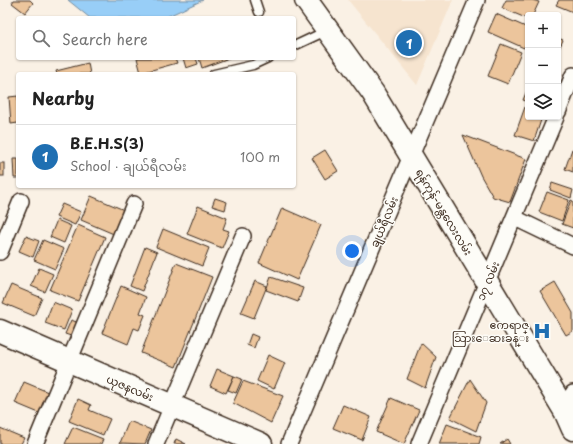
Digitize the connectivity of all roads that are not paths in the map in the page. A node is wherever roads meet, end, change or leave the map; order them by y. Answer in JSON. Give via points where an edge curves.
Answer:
{"nodes":[{"id":1,"x":255,"y":0,"type":"edge"},
{"id":2,"x":306,"y":0,"type":"edge"},
{"id":3,"x":477,"y":0,"type":"edge"},
{"id":4,"x":259,"y":12,"type":"dead end"},
{"id":5,"x":328,"y":30,"type":"junction"},
{"id":6,"x":296,"y":45,"type":"edge"},
{"id":7,"x":264,"y":60,"type":"edge"},
{"id":8,"x":223,"y":72,"type":"edge"},
{"id":9,"x":573,"y":75,"type":"edge"},
{"id":10,"x":561,"y":105,"type":"edge"},
{"id":11,"x":555,"y":120,"type":"edge"},
{"id":12,"x":411,"y":158,"type":"junction"},
{"id":13,"x":20,"y":201,"type":"dead end"},
{"id":14,"x":134,"y":204,"type":"dead end"},
{"id":15,"x":515,"y":218,"type":"junction"},
{"id":16,"x":243,"y":236,"type":"dead end"},
{"id":17,"x":573,"y":246,"type":"edge"},
{"id":18,"x":0,"y":252,"type":"edge"},
{"id":19,"x":487,"y":282,"type":"junction"},
{"id":20,"x":0,"y":331,"type":"edge"},
{"id":21,"x":70,"y":363,"type":"junction"},
{"id":22,"x":172,"y":406,"type":"junction"},
{"id":23,"x":570,"y":411,"type":"edge"},
{"id":24,"x":35,"y":444,"type":"edge"},
{"id":25,"x":156,"y":444,"type":"edge"},
{"id":26,"x":261,"y":444,"type":"edge"},
{"id":27,"x":289,"y":444,"type":"edge"},
{"id":28,"x":419,"y":444,"type":"edge"}],
"edges":[{"from":1,"to":4,"type":"lane"},
{"from":2,"to":5,"type":"main road","name":"ရန်ကုန်-မန္တလေးလမ်း"},
{"from":3,"to":12,"type":"street","name":"ချယ်ရီလမ်း"},
{"from":5,"to":6,"type":"lane"},
{"from":5,"to":12,"type":"main road","name":"ရန်ကုန်-မန္တလေးလမ်း","via":[[372,93]]},
{"from":7,"to":8,"type":"lane"},
{"from":9,"to":10,"type":"street"},
{"from":11,"to":15,"type":"street","name":"၁၇ လမ်း"},
{"from":12,"to":19,"type":"main road","name":"ရန်ကုန်-မန္တလေးလမ်း"},
{"from":12,"to":27,"type":"street","name":"ချယ်ရီလမ်း"},
{"from":13,"to":18,"type":"street"},
{"from":14,"to":21,"type":"street"},
{"from":15,"to":17,"type":"street"},
{"from":15,"to":19,"type":"street","name":"၁၇ လမ်း"},
{"from":16,"to":22,"type":"street"},
{"from":19,"to":23,"type":"main road","name":"ရန်ကုန်-မန္တလေးလမ်း"},
{"from":19,"to":28,"type":"street","name":"၁၇ လမ်း"},
{"from":20,"to":21,"type":"main road","name":"ယုဇနလမ်း"},
{"from":21,"to":22,"type":"main road","name":"ယုဇနလမ်း"},
{"from":21,"to":24,"type":"street"},
{"from":22,"to":25,"type":"street"},
{"from":22,"to":26,"type":"main road","name":"ယုဇနလမ်း"}]}
